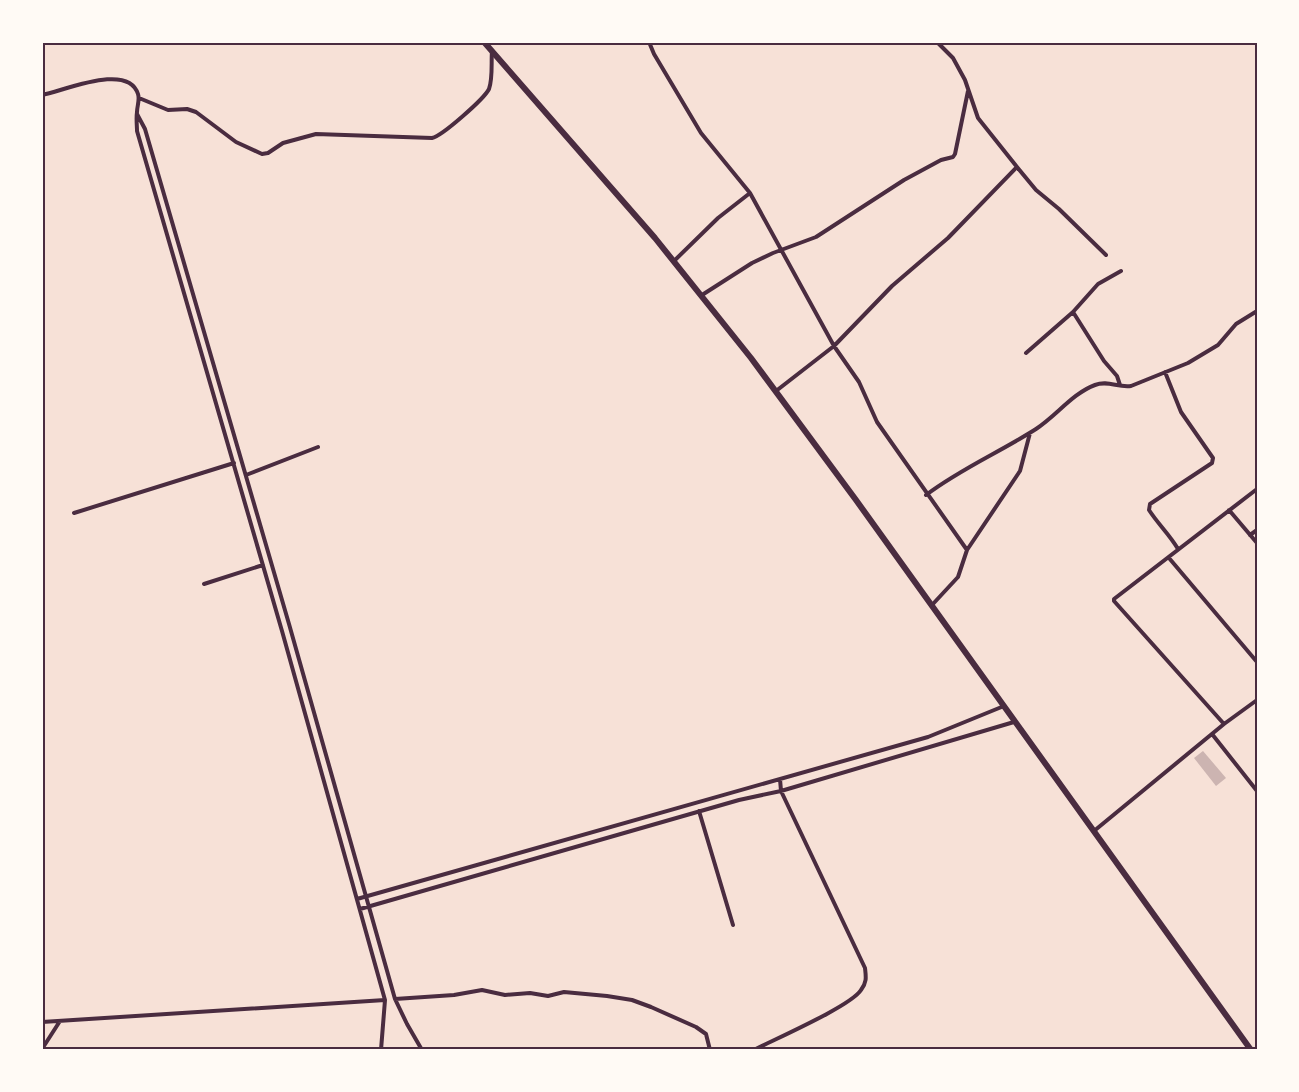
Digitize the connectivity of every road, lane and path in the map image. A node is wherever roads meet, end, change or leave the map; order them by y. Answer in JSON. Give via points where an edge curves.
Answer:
{"nodes":[{"id":1,"x":483,"y":42,"type":"edge"},
{"id":2,"x":649,"y":42,"type":"edge"},
{"id":3,"x":937,"y":42,"type":"edge"},
{"id":4,"x":492,"y":51,"type":"junction"},
{"id":5,"x":969,"y":90,"type":"junction"},
{"id":6,"x":42,"y":95,"type":"edge"},
{"id":7,"x":139,"y":98,"type":"junction"},
{"id":8,"x":136,"y":112,"type":"junction"},
{"id":9,"x":1017,"y":167,"type":"junction"},
{"id":10,"x":750,"y":193,"type":"junction"},
{"id":11,"x":782,"y":249,"type":"junction"},
{"id":12,"x":1106,"y":255,"type":"dead end"},
{"id":13,"x":674,"y":261,"type":"junction"},
{"id":14,"x":1121,"y":271,"type":"dead end"},
{"id":15,"x":702,"y":295,"type":"junction"},
{"id":16,"x":1257,"y":311,"type":"edge"},
{"id":17,"x":1073,"y":312,"type":"junction"},
{"id":18,"x":834,"y":346,"type":"junction"},
{"id":19,"x":1026,"y":353,"type":"dead end"},
{"id":20,"x":1165,"y":372,"type":"junction"},
{"id":21,"x":1120,"y":385,"type":"junction"},
{"id":22,"x":776,"y":391,"type":"junction"},
{"id":23,"x":1030,"y":433,"type":"junction"},
{"id":24,"x":318,"y":447,"type":"dead end"},
{"id":25,"x":234,"y":463,"type":"junction"},
{"id":26,"x":246,"y":475,"type":"junction"},
{"id":27,"x":1257,"y":489,"type":"edge"},
{"id":28,"x":926,"y":495,"type":"junction"},
{"id":29,"x":1229,"y":510,"type":"junction"},
{"id":30,"x":74,"y":513,"type":"dead end"},
{"id":31,"x":1257,"y":530,"type":"edge"},
{"id":32,"x":1250,"y":535,"type":"junction"},
{"id":33,"x":1257,"y":543,"type":"edge"},
{"id":34,"x":1178,"y":549,"type":"junction"},
{"id":35,"x":966,"y":550,"type":"junction"},
{"id":36,"x":1169,"y":558,"type":"junction"},
{"id":37,"x":263,"y":565,"type":"junction"},
{"id":38,"x":204,"y":584,"type":"dead end"},
{"id":39,"x":931,"y":605,"type":"junction"},
{"id":40,"x":1257,"y":662,"type":"edge"},
{"id":41,"x":1257,"y":700,"type":"edge"},
{"id":42,"x":1004,"y":706,"type":"junction"},
{"id":43,"x":1014,"y":722,"type":"junction"},
{"id":44,"x":1224,"y":724,"type":"junction"},
{"id":45,"x":1212,"y":734,"type":"junction"},
{"id":46,"x":780,"y":779,"type":"junction"},
{"id":47,"x":781,"y":790,"type":"junction"},
{"id":48,"x":1257,"y":791,"type":"edge"},
{"id":49,"x":699,"y":811,"type":"junction"},
{"id":50,"x":1093,"y":831,"type":"junction"},
{"id":51,"x":366,"y":897,"type":"junction"},
{"id":52,"x":357,"y":899,"type":"junction"},
{"id":53,"x":368,"y":906,"type":"junction"},
{"id":54,"x":360,"y":909,"type":"junction"},
{"id":55,"x":733,"y":925,"type":"dead end"},
{"id":56,"x":395,"y":999,"type":"junction"},
{"id":57,"x":385,"y":1000,"type":"junction"},
{"id":58,"x":60,"y":1021,"type":"junction"},
{"id":59,"x":42,"y":1022,"type":"edge"},
{"id":60,"x":42,"y":1049,"type":"edge"},
{"id":61,"x":381,"y":1050,"type":"edge"},
{"id":62,"x":422,"y":1050,"type":"edge"},
{"id":63,"x":710,"y":1050,"type":"edge"},
{"id":64,"x":754,"y":1050,"type":"edge"},
{"id":65,"x":1251,"y":1050,"type":"edge"}],
"edges":[{"from":1,"to":4,"type":"main road"},
{"from":2,"to":10,"type":"street","via":[[701,133]]},
{"from":3,"to":5,"type":"street","via":[[953,58]]},
{"from":4,"to":7,"type":"street","via":[[486,94],[432,138],[316,134],[283,143],[262,154],[236,142],[196,112],[168,111]]},
{"from":4,"to":13,"type":"main road"},
{"from":5,"to":9,"type":"street","via":[[978,118]]},
{"from":5,"to":11,"type":"street","via":[[952,157],[937,162],[816,237]]},
{"from":6,"to":7,"type":"street","via":[[117,79],[130,82]]},
{"from":7,"to":8,"type":"street"},
{"from":8,"to":25,"type":"street","via":[[137,131]]},
{"from":8,"to":26,"type":"street","via":[[145,129]]},
{"from":9,"to":12,"type":"street"},
{"from":9,"to":18,"type":"street"},
{"from":10,"to":11,"type":"street"},
{"from":10,"to":13,"type":"street"},
{"from":11,"to":15,"type":"street"},
{"from":11,"to":18,"type":"street"},
{"from":13,"to":15,"type":"main road"},
{"from":14,"to":17,"type":"street","via":[[1098,284]]},
{"from":15,"to":22,"type":"main road"},
{"from":16,"to":20,"type":"street","via":[[1236,324],[1218,345]]},
{"from":17,"to":19,"type":"street"},
{"from":17,"to":21,"type":"street"},
{"from":18,"to":22,"type":"street"},
{"from":18,"to":28,"type":"street","via":[[859,382],[877,422]]},
{"from":20,"to":21,"type":"street","via":[[1131,386]]},
{"from":20,"to":34,"type":"street","via":[[1181,412],[1214,458],[1150,504],[1149,510]]},
{"from":21,"to":23,"type":"street","via":[[1107,382],[1087,389]]},
{"from":22,"to":39,"type":"main road"},
{"from":23,"to":28,"type":"street","via":[[949,477]]},
{"from":23,"to":35,"type":"street","via":[[1020,471]]},
{"from":24,"to":26,"type":"street"},
{"from":25,"to":30,"type":"street"},
{"from":25,"to":37,"type":"street"},
{"from":26,"to":51,"type":"street"},
{"from":27,"to":29,"type":"street"},
{"from":28,"to":35,"type":"street"},
{"from":29,"to":32,"type":"street"},
{"from":29,"to":34,"type":"street"},
{"from":31,"to":32,"type":"street"},
{"from":32,"to":33,"type":"street"},
{"from":34,"to":36,"type":"street"},
{"from":35,"to":39,"type":"street","via":[[958,577]]},
{"from":36,"to":40,"type":"street"},
{"from":36,"to":44,"type":"street","via":[[1114,601]]},
{"from":37,"to":38,"type":"street"},
{"from":37,"to":52,"type":"street"},
{"from":39,"to":42,"type":"main road"},
{"from":41,"to":44,"type":"street"},
{"from":42,"to":43,"type":"main road"},
{"from":42,"to":46,"type":"street","via":[[928,737]]},
{"from":43,"to":47,"type":"street"},
{"from":43,"to":50,"type":"main road"},
{"from":44,"to":45,"type":"street"},
{"from":45,"to":48,"type":"street"},
{"from":45,"to":50,"type":"street"},
{"from":46,"to":47,"type":"street"},
{"from":46,"to":51,"type":"street"},
{"from":47,"to":49,"type":"street"},
{"from":47,"to":64,"type":"street","via":[[866,968],[867,980],[860,993],[845,1004]]},
{"from":49,"to":53,"type":"street"},
{"from":49,"to":55,"type":"street"},
{"from":50,"to":65,"type":"main road"},
{"from":51,"to":52,"type":"street"},
{"from":51,"to":53,"type":"street"},
{"from":52,"to":54,"type":"street"},
{"from":53,"to":54,"type":"street"},
{"from":53,"to":56,"type":"street"},
{"from":54,"to":57,"type":"street"},
{"from":56,"to":62,"type":"street"},
{"from":56,"to":63,"type":"street","via":[[482,990],[505,995],[548,996],[564,992],[632,1000],[696,1027],[706,1034]]},
{"from":57,"to":58,"type":"street"},
{"from":57,"to":61,"type":"street"},
{"from":58,"to":59,"type":"street"},
{"from":58,"to":60,"type":"street"}]}
